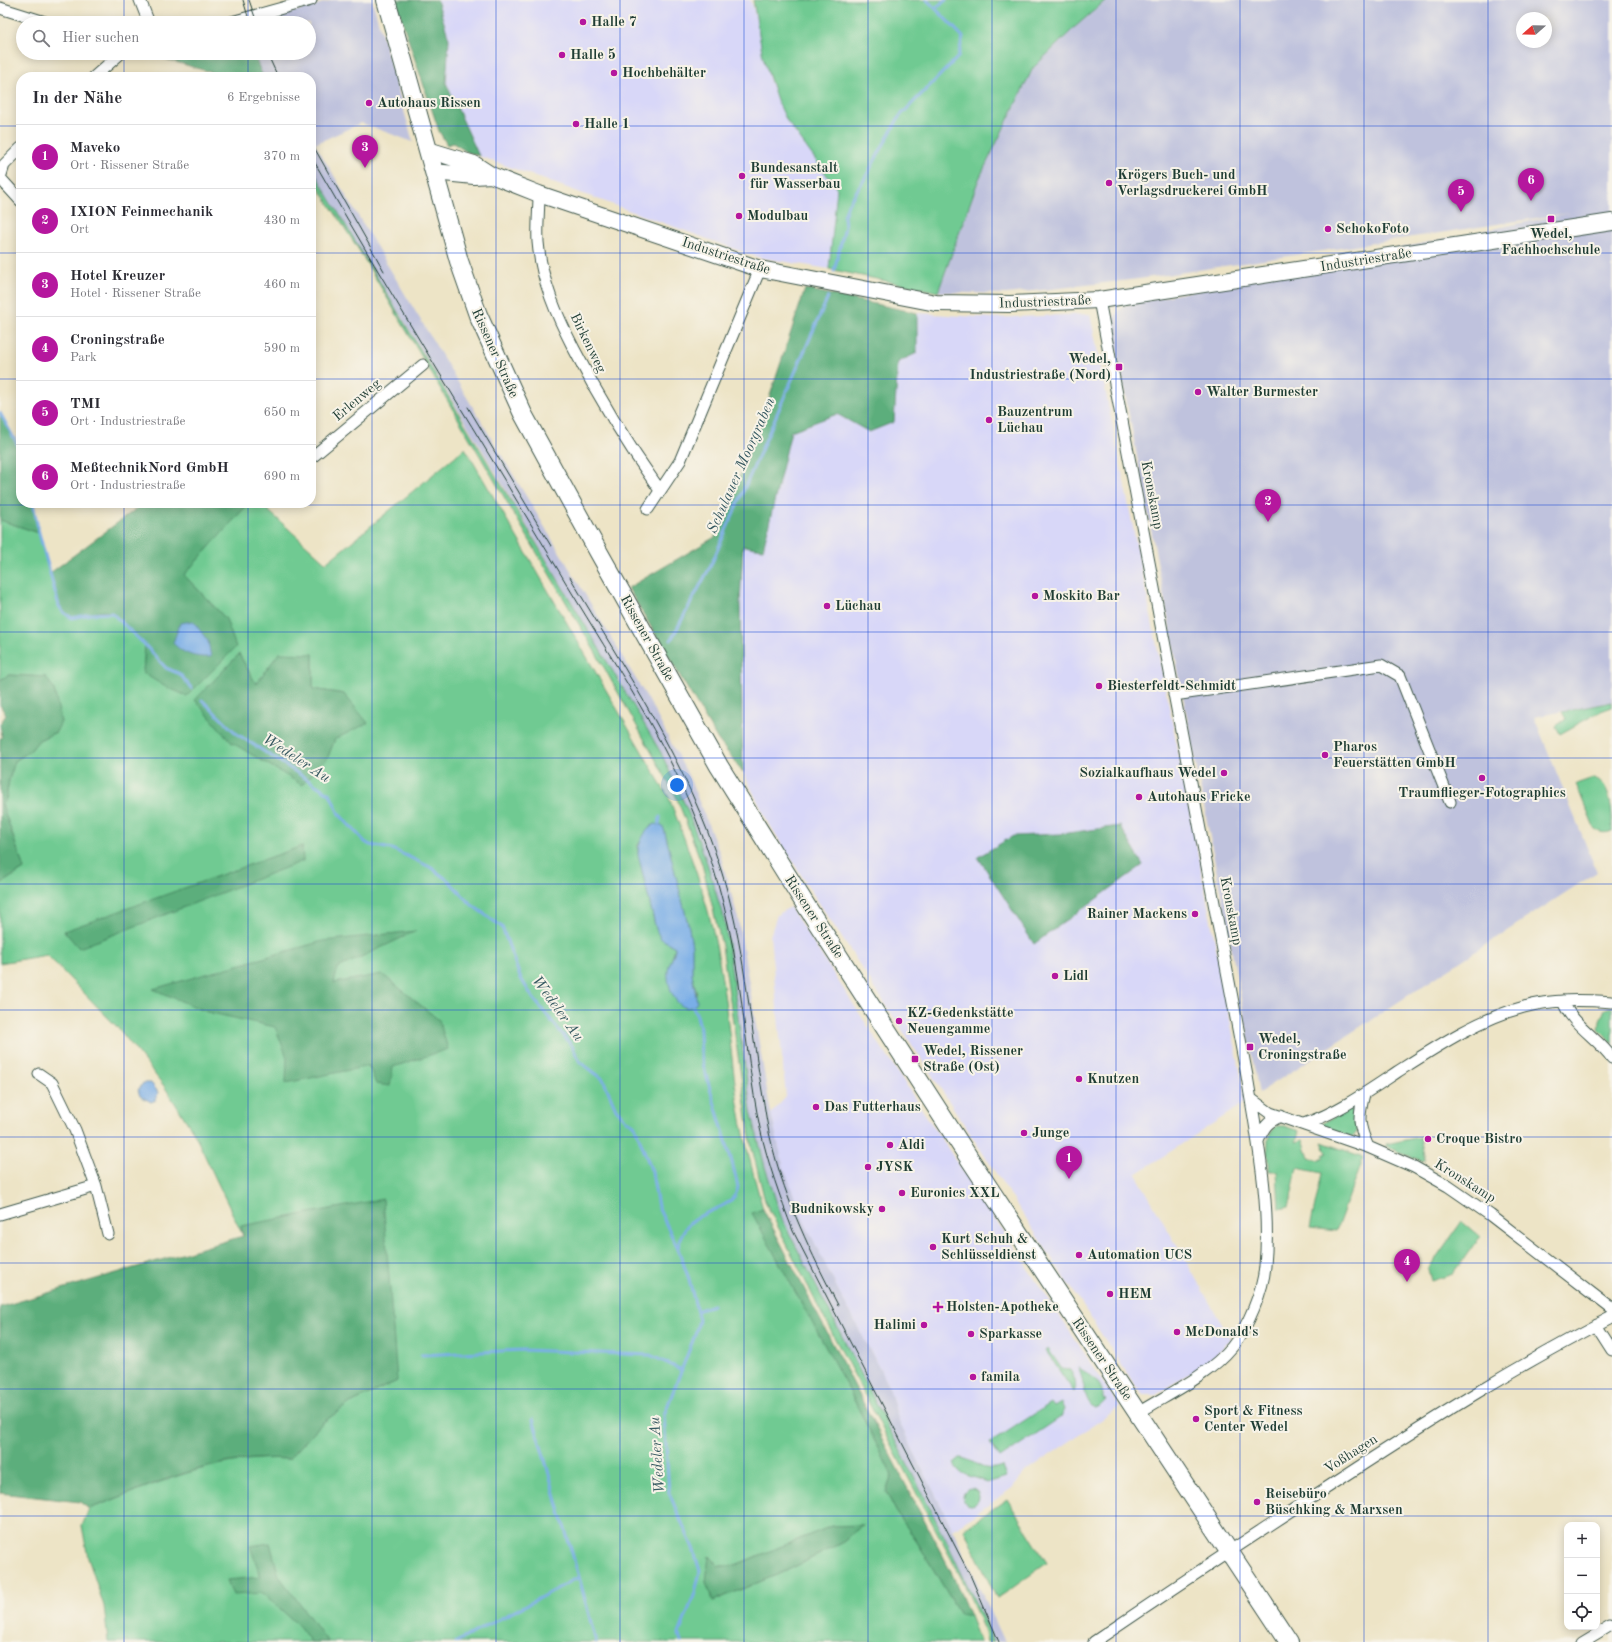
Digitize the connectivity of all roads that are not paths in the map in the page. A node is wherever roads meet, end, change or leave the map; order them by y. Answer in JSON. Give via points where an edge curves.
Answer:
{"nodes":[{"id":1,"x":140,"y":0,"type":"edge"},
{"id":2,"x":311,"y":0,"type":"edge"},
{"id":3,"x":386,"y":0,"type":"edge"},
{"id":4,"x":0,"y":8,"type":"edge"},
{"id":5,"x":26,"y":16,"type":"edge"},
{"id":6,"x":146,"y":16,"type":"edge"},
{"id":7,"x":254,"y":16,"type":"edge"},
{"id":8,"x":113,"y":60,"type":"edge"},
{"id":9,"x":100,"y":72,"type":"edge"},
{"id":10,"x":427,"y":147,"type":"junction"},
{"id":11,"x":16,"y":152,"type":"edge"},
{"id":12,"x":2,"y":164,"type":"edge"},
{"id":13,"x":434,"y":172,"type":"junction"},
{"id":14,"x":491,"y":175,"type":"junction"},
{"id":15,"x":539,"y":194,"type":"junction"},
{"id":16,"x":16,"y":196,"type":"edge"},
{"id":17,"x":1612,"y":222,"type":"edge"},
{"id":18,"x":760,"y":269,"type":"junction"},
{"id":19,"x":1099,"y":300,"type":"junction"},
{"id":20,"x":423,"y":365,"type":"dead end"},
{"id":21,"x":316,"y":454,"type":"edge"},
{"id":22,"x":660,"y":489,"type":"junction"},
{"id":23,"x":648,"y":509,"type":"dead end"},
{"id":24,"x":1174,"y":695,"type":"junction"},
{"id":25,"x":1450,"y":802,"type":"dead end"},
{"id":26,"x":1563,"y":1001,"type":"junction"},
{"id":27,"x":1612,"y":1002,"type":"edge"},
{"id":28,"x":1612,"y":1058,"type":"edge"},
{"id":29,"x":39,"y":1074,"type":"dead end"},
{"id":30,"x":1364,"y":1094,"type":"junction"},
{"id":31,"x":1251,"y":1099,"type":"junction"},
{"id":32,"x":1281,"y":1116,"type":"junction"},
{"id":33,"x":1304,"y":1124,"type":"junction"},
{"id":34,"x":1258,"y":1141,"type":"junction"},
{"id":35,"x":1368,"y":1147,"type":"junction"},
{"id":36,"x":96,"y":1186,"type":"junction"},
{"id":37,"x":0,"y":1214,"type":"edge"},
{"id":38,"x":108,"y":1234,"type":"dead end"},
{"id":39,"x":1612,"y":1309,"type":"edge"},
{"id":40,"x":1612,"y":1317,"type":"edge"},
{"id":41,"x":1596,"y":1325,"type":"junction"},
{"id":42,"x":1612,"y":1350,"type":"edge"},
{"id":43,"x":1138,"y":1413,"type":"junction"},
{"id":44,"x":1230,"y":1551,"type":"junction"},
{"id":45,"x":1612,"y":1624,"type":"edge"},
{"id":46,"x":1100,"y":1640,"type":"edge"},
{"id":47,"x":1289,"y":1642,"type":"edge"},
{"id":48,"x":1582,"y":1642,"type":"edge"}],
"edges":[{"from":1,"to":6,"type":"street"},
{"from":2,"to":7,"type":"street"},
{"from":3,"to":10,"type":"main road","name":"Rissener Straße"},
{"from":4,"to":5,"type":"street"},
{"from":8,"to":9,"type":"street"},
{"from":10,"to":13,"type":"main road","name":"Rissener Straße"},
{"from":10,"to":14,"type":"street","name":"Industriestraße","via":[[474,164]]},
{"from":11,"to":12,"type":"street"},
{"from":12,"to":16,"type":"street","via":[[0,178]]},
{"from":13,"to":14,"type":"street","name":"Industriestraße"},
{"from":13,"to":43,"type":"main road","name":"Rissener Straße","via":[[467,285],[505,377],[598,551],[720,766],[807,907]]},
{"from":14,"to":15,"type":"street","name":"Industriestraße"},
{"from":15,"to":18,"type":"street","name":"Industriestraße"},
{"from":15,"to":22,"type":"street","name":"Birkenweg","via":[[538,243],[545,281],[560,321],[596,394]]},
{"from":17,"to":19,"type":"street","name":"Industriestraße"},
{"from":18,"to":19,"type":"street","name":"Industriestraße","via":[[936,303],[1010,304]]},
{"from":18,"to":22,"type":"street","via":[[680,461]]},
{"from":19,"to":24,"type":"street","name":"Kronskamp"},
{"from":20,"to":21,"type":"street","name":"Erlenweg"},
{"from":22,"to":23,"type":"street"},
{"from":24,"to":25,"type":"street","via":[[1381,665],[1400,676]]},
{"from":24,"to":31,"type":"street","name":"Kronskamp"},
{"from":26,"to":27,"type":"street"},
{"from":26,"to":28,"type":"street","via":[[1567,1011]]},
{"from":26,"to":30,"type":"street","via":[[1526,1006],[1486,1020],[1409,1064]]},
{"from":29,"to":36,"type":"street","via":[[52,1083],[75,1130]]},
{"from":30,"to":33,"type":"street","via":[[1321,1118]]},
{"from":30,"to":35,"type":"street","via":[[1358,1116],[1361,1132]]},
{"from":31,"to":32,"type":"street","name":"Kronskamp","via":[[1270,1113]]},
{"from":31,"to":34,"type":"street"},
{"from":32,"to":33,"type":"street","name":"Kronskamp"},
{"from":32,"to":34,"type":"street","via":[[1264,1126]]},
{"from":33,"to":35,"type":"street","name":"Kronskamp"},
{"from":34,"to":43,"type":"street","via":[[1265,1221],[1265,1267],[1257,1300],[1232,1347],[1213,1365]]},
{"from":35,"to":39,"type":"street","name":"Kronskamp","via":[[1414,1167],[1471,1201]]},
{"from":36,"to":37,"type":"street"},
{"from":36,"to":38,"type":"street"},
{"from":40,"to":41,"type":"street","name":"Voßhagen"},
{"from":41,"to":42,"type":"street"},
{"from":41,"to":44,"type":"street","name":"Voßhagen","via":[[1465,1399]]},
{"from":43,"to":44,"type":"main road","name":"Rissener Straße"},
{"from":44,"to":46,"type":"street","name":"Voßhagen"},
{"from":44,"to":47,"type":"main road","name":"Rissener Straße"},
{"from":45,"to":48,"type":"street"}]}
